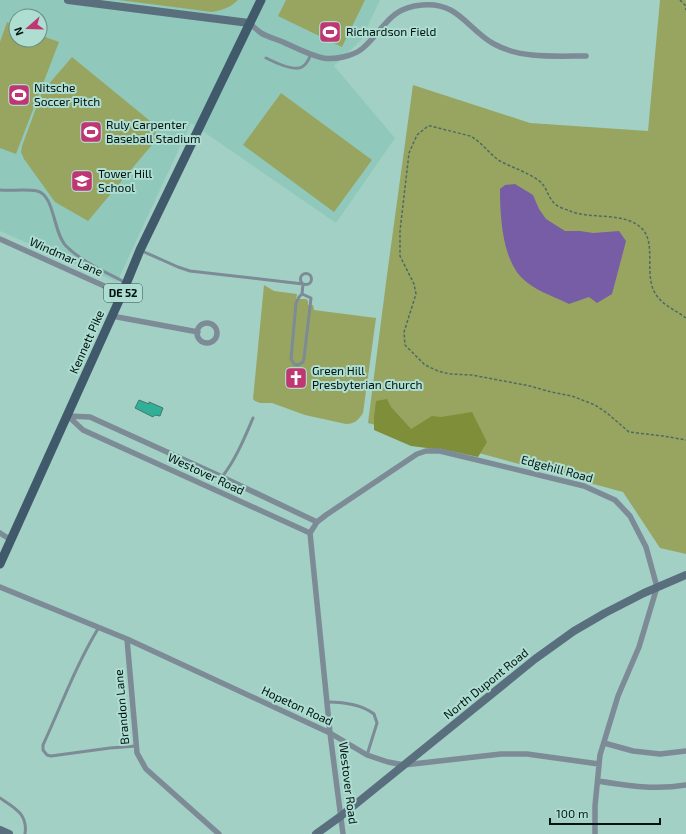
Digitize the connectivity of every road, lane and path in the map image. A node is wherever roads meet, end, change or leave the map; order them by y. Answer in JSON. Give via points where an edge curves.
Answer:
{"nodes":[{"id":1,"x":68,"y":0,"type":"edge"},
{"id":2,"x":261,"y":0,"type":"edge"},
{"id":3,"x":680,"y":0,"type":"edge"},
{"id":4,"x":686,"y":10,"type":"edge"},
{"id":5,"x":249,"y":23,"type":"junction"},
{"id":6,"x":311,"y":54,"type":"junction"},
{"id":7,"x":586,"y":56,"type":"dead end"},
{"id":8,"x":266,"y":58,"type":"dead end"},
{"id":9,"x":0,"y":190,"type":"edge"},
{"id":10,"x":0,"y":239,"type":"edge"},
{"id":11,"x":140,"y":250,"type":"junction"},
{"id":12,"x":126,"y":283,"type":"junction"},
{"id":13,"x":122,"y":294,"type":"junction"},
{"id":14,"x":302,"y":294,"type":"junction"},
{"id":15,"x":112,"y":316,"type":"junction"},
{"id":16,"x":686,"y":318,"type":"edge"},
{"id":17,"x":198,"y":332,"type":"dead end"},
{"id":18,"x":68,"y":416,"type":"junction"},
{"id":19,"x":253,"y":418,"type":"dead end"},
{"id":20,"x":686,"y":440,"type":"edge"},
{"id":21,"x":222,"y":477,"type":"junction"},
{"id":22,"x":316,"y":522,"type":"junction"},
{"id":23,"x":0,"y":533,"type":"edge"},
{"id":24,"x":310,"y":533,"type":"junction"},
{"id":25,"x":11,"y":540,"type":"junction"},
{"id":26,"x":0,"y":564,"type":"edge"},
{"id":27,"x":686,"y":575,"type":"edge"},
{"id":28,"x":0,"y":586,"type":"edge"},
{"id":29,"x":657,"y":587,"type":"junction"},
{"id":30,"x":99,"y":627,"type":"junction"},
{"id":31,"x":127,"y":639,"type":"junction"},
{"id":32,"x":327,"y":702,"type":"junction"},
{"id":33,"x":330,"y":733,"type":"junction"},
{"id":34,"x":604,"y":743,"type":"junction"},
{"id":35,"x":136,"y":746,"type":"junction"},
{"id":36,"x":686,"y":751,"type":"edge"},
{"id":37,"x":367,"y":754,"type":"junction"},
{"id":38,"x":599,"y":764,"type":"junction"},
{"id":39,"x":404,"y":766,"type":"junction"},
{"id":40,"x":598,"y":781,"type":"junction"},
{"id":41,"x":686,"y":786,"type":"edge"},
{"id":42,"x":0,"y":798,"type":"edge"},
{"id":43,"x":341,"y":816,"type":"junction"},
{"id":44,"x":0,"y":830,"type":"edge"},
{"id":45,"x":9,"y":834,"type":"edge"},
{"id":46,"x":25,"y":834,"type":"edge"},
{"id":47,"x":219,"y":834,"type":"edge"},
{"id":48,"x":316,"y":834,"type":"edge"},
{"id":49,"x":343,"y":834,"type":"edge"},
{"id":50,"x":595,"y":834,"type":"edge"}],
"edges":[{"from":1,"to":5,"type":"main road"},
{"from":2,"to":5,"type":"main road","number":"DE 52"},
{"from":3,"to":4,"type":"path"},
{"from":5,"to":6,"type":"street","via":[[261,32]]},
{"from":5,"to":11,"type":"main road","name":"Kennett Pike","number":"DE 52"},
{"from":6,"to":7,"type":"street","via":[[331,58],[354,53],[362,49],[396,12],[423,4],[439,6],[458,14],[494,44],[517,54]]},
{"from":6,"to":8,"type":"lane","via":[[305,65],[297,69]]},
{"from":9,"to":12,"type":"lane","via":[[37,191],[44,194],[50,204],[58,234],[65,245],[77,256]]},
{"from":10,"to":13,"type":"street","name":"Windmar Lane"},
{"from":11,"to":12,"type":"main road","name":"Kennett Pike","number":"DE 52"},
{"from":11,"to":14,"type":"lane","via":[[190,271],[303,284]]},
{"from":12,"to":13,"type":"main road","name":"Kennett Pike","number":"DE 52"},
{"from":13,"to":15,"type":"main road","name":"Kennett Pike","number":"DE 52"},
{"from":14,"to":14,"type":"lane","via":[[296,303],[291,359],[298,365],[304,358],[311,298]]},
{"from":15,"to":17,"type":"street"},
{"from":15,"to":18,"type":"main road","name":"Kennett Pike","number":"DE 52"},
{"from":16,"to":20,"type":"path","via":[[664,304],[655,293],[650,274],[647,235],[632,221],[581,215],[554,204],[539,181],[499,160],[470,136],[431,126],[417,135],[409,153],[400,238],[400,256],[416,289],[404,332],[405,345],[411,352],[425,365],[438,371],[472,375],[572,396],[595,405],[629,432]]},
{"from":18,"to":21,"type":"street","name":"Westover Road","via":[[90,417]]},
{"from":18,"to":24,"type":"street","name":"Westover Road","via":[[83,430]]},
{"from":18,"to":25,"type":"main road","name":"Kennett Pike","number":"DE 52"},
{"from":19,"to":21,"type":"lane","via":[[240,449]]},
{"from":21,"to":22,"type":"street","name":"Westover Road"},
{"from":22,"to":24,"type":"street","name":"Edgehill Road"},
{"from":22,"to":29,"type":"street","name":"Edgehill Road","via":[[417,454],[440,451],[584,486],[616,500],[630,516],[646,547]]},
{"from":23,"to":25,"type":"street"},
{"from":24,"to":32,"type":"street","name":"Westover Road"},
{"from":25,"to":26,"type":"main road","name":"Kennett Pike","number":"DE 52"},
{"from":27,"to":29,"type":"main road","name":"North Dupont Road"},
{"from":28,"to":30,"type":"street","name":"Hopeton Road"},
{"from":29,"to":34,"type":"street","via":[[639,647],[618,696]]},
{"from":29,"to":39,"type":"main road","name":"North Dupont Road","via":[[605,613],[535,659]]},
{"from":30,"to":31,"type":"street","name":"Hopeton Road"},
{"from":30,"to":35,"type":"lane","via":[[69,684],[43,750],[51,756]]},
{"from":31,"to":33,"type":"street","name":"Hopeton Road"},
{"from":31,"to":35,"type":"street","name":"Brandon Lane"},
{"from":32,"to":33,"type":"street","name":"Westover Road"},
{"from":32,"to":37,"type":"lane","via":[[347,702],[374,714],[377,722]]},
{"from":33,"to":37,"type":"street","name":"Hopeton Road"},
{"from":33,"to":43,"type":"street","name":"Westover Road"},
{"from":34,"to":36,"type":"street","via":[[633,751],[660,754]]},
{"from":34,"to":38,"type":"street"},
{"from":35,"to":47,"type":"street","name":"Brandon Lane","via":[[146,769]]},
{"from":37,"to":39,"type":"street","name":"Hopeton Road"},
{"from":38,"to":39,"type":"street","name":"Hopeton Road","via":[[527,754],[501,754]]},
{"from":38,"to":40,"type":"street"},
{"from":39,"to":43,"type":"main road","name":"North Dupont Road"},
{"from":40,"to":41,"type":"street","via":[[636,787]]},
{"from":40,"to":50,"type":"street"},
{"from":42,"to":46,"type":"lane","via":[[22,815],[26,826]]},
{"from":43,"to":48,"type":"main road","name":"North Dupont Road"},
{"from":43,"to":49,"type":"street","name":"Westover Road"},
{"from":44,"to":45,"type":"main road"}]}
